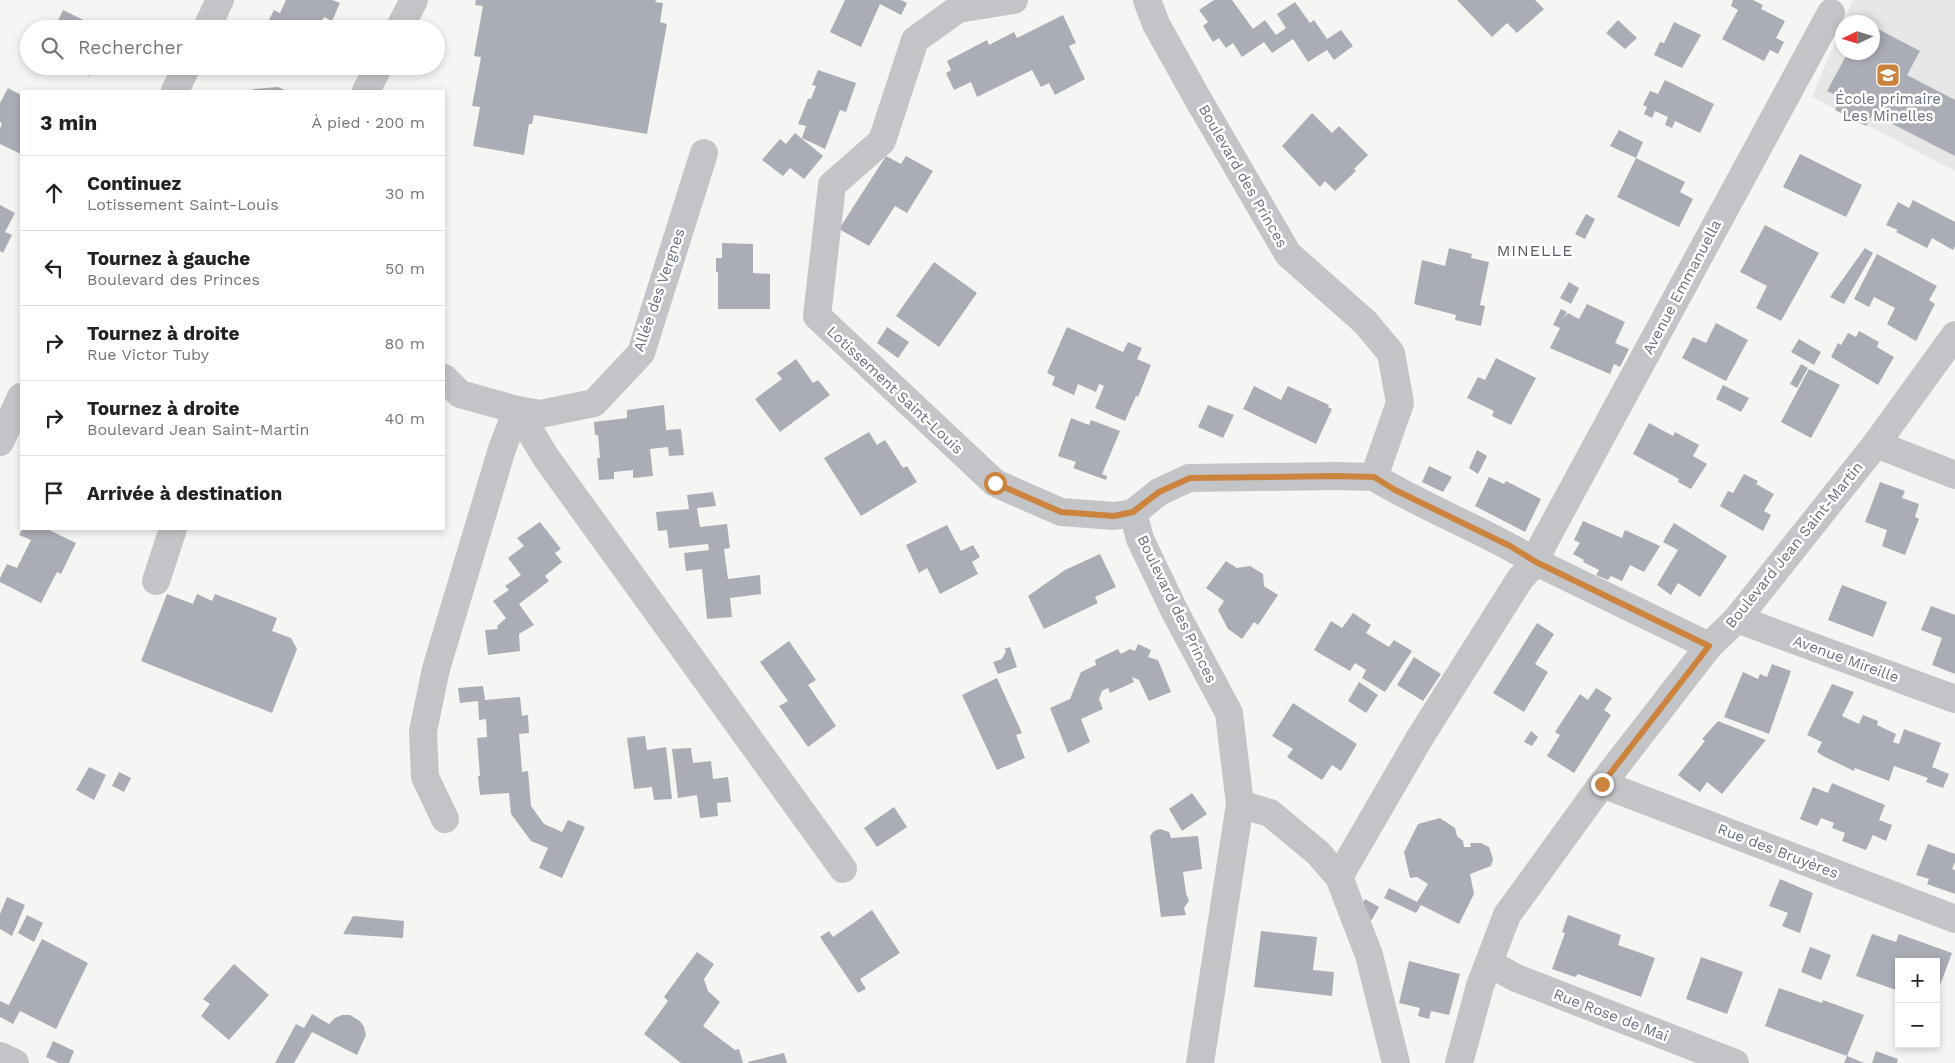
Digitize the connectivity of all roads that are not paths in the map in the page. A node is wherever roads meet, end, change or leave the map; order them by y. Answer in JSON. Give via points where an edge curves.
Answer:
{"nodes":[{"id":1,"x":220,"y":0,"type":"edge"},
{"id":2,"x":414,"y":0,"type":"edge"},
{"id":3,"x":1014,"y":0,"type":"edge"},
{"id":4,"x":1147,"y":0,"type":"edge"},
{"id":5,"x":1831,"y":13,"type":"dead end"},
{"id":6,"x":210,"y":20,"type":"edge"},
{"id":7,"x":404,"y":20,"type":"edge"},
{"id":8,"x":183,"y":75,"type":"edge"},
{"id":9,"x":374,"y":75,"type":"edge"},
{"id":10,"x":175,"y":90,"type":"edge"},
{"id":11,"x":367,"y":90,"type":"edge"},
{"id":12,"x":704,"y":153,"type":"dead end"},
{"id":13,"x":1955,"y":335,"type":"edge"},
{"id":14,"x":445,"y":379,"type":"edge"},
{"id":15,"x":20,"y":400,"type":"edge"},
{"id":16,"x":517,"y":410,"type":"junction"},
{"id":17,"x":0,"y":442,"type":"edge"},
{"id":18,"x":1876,"y":444,"type":"junction"},
{"id":19,"x":1955,"y":475,"type":"edge"},
{"id":20,"x":1374,"y":477,"type":"junction"},
{"id":21,"x":1133,"y":512,"type":"junction"},
{"id":22,"x":173,"y":530,"type":"edge"},
{"id":23,"x":1536,"y":562,"type":"junction"},
{"id":24,"x":156,"y":581,"type":"dead end"},
{"id":25,"x":1737,"y":619,"type":"junction"},
{"id":26,"x":1709,"y":646,"type":"junction"},
{"id":27,"x":1955,"y":699,"type":"edge"},
{"id":28,"x":1602,"y":784,"type":"junction"},
{"id":29,"x":1240,"y":804,"type":"junction"},
{"id":30,"x":445,"y":819,"type":"dead end"},
{"id":31,"x":843,"y":869,"type":"dead end"},
{"id":32,"x":1338,"y":877,"type":"junction"},
{"id":33,"x":1955,"y":919,"type":"edge"},
{"id":34,"x":1489,"y":963,"type":"junction"},
{"id":35,"x":0,"y":1056,"type":"edge"},
{"id":36,"x":15,"y":1063,"type":"edge"},
{"id":37,"x":1200,"y":1063,"type":"edge"},
{"id":38,"x":1396,"y":1063,"type":"edge"},
{"id":39,"x":1460,"y":1063,"type":"edge"},
{"id":40,"x":1735,"y":1063,"type":"edge"}],
"edges":[{"from":1,"to":6,"type":"street"},
{"from":2,"to":7,"type":"street"},
{"from":3,"to":21,"type":"street","name":"Lotissement Saint-Louis","via":[[958,9],[915,40],[882,140],[832,185],[817,316],[995,483],[1061,512],[1114,516]]},
{"from":4,"to":20,"type":"street","name":"Boulevard des Princes","via":[[1156,24],[1288,254],[1364,322],[1391,353],[1400,403]]},
{"from":5,"to":23,"type":"street","name":"Avenue Emmanuella"},
{"from":8,"to":10,"type":"street"},
{"from":9,"to":11,"type":"street"},
{"from":12,"to":16,"type":"street","name":"Allée des Vergnes","via":[[641,353],[594,404],[540,414]]},
{"from":13,"to":18,"type":"street","name":"Boulevard Jean Saint-Martin"},
{"from":14,"to":16,"type":"street","name":"Allée des Vergnes","via":[[460,394]]},
{"from":15,"to":17,"type":"street"},
{"from":16,"to":30,"type":"street","via":[[502,449],[436,669],[422,731],[425,777]]},
{"from":16,"to":31,"type":"street","via":[[547,459]]},
{"from":18,"to":19,"type":"street"},
{"from":18,"to":25,"type":"street","name":"Boulevard Jean Saint-Martin"},
{"from":20,"to":21,"type":"street","via":[[1190,478],[1159,492]]},
{"from":20,"to":23,"type":"street"},
{"from":21,"to":29,"type":"street","name":"Boulevard des Princes","via":[[1140,539],[1229,713]]},
{"from":22,"to":24,"type":"street"},
{"from":23,"to":26,"type":"street"},
{"from":23,"to":32,"type":"street","name":"Avenue Emmanuella","via":[[1520,579],[1419,739]]},
{"from":25,"to":26,"type":"street","name":"Boulevard Jean Saint-Martin"},
{"from":25,"to":27,"type":"street","name":"Avenue Mireille"},
{"from":26,"to":28,"type":"street","name":"Boulevard Jean Saint-Martin"},
{"from":28,"to":33,"type":"street","name":"Rue des Bruyères"},
{"from":28,"to":34,"type":"street","name":"Boulevard Jean Saint-Martin","via":[[1507,915]]},
{"from":29,"to":32,"type":"street","via":[[1270,813],[1318,853]]},
{"from":29,"to":37,"type":"street","name":"Boulevard des Princes"},
{"from":32,"to":38,"type":"street","via":[[1369,956]]},
{"from":34,"to":39,"type":"street","name":"Boulevard Jean Saint-Martin"},
{"from":34,"to":40,"type":"street","name":"Rue Rose de Mai","via":[[1516,978]]},
{"from":35,"to":36,"type":"street"}]}
